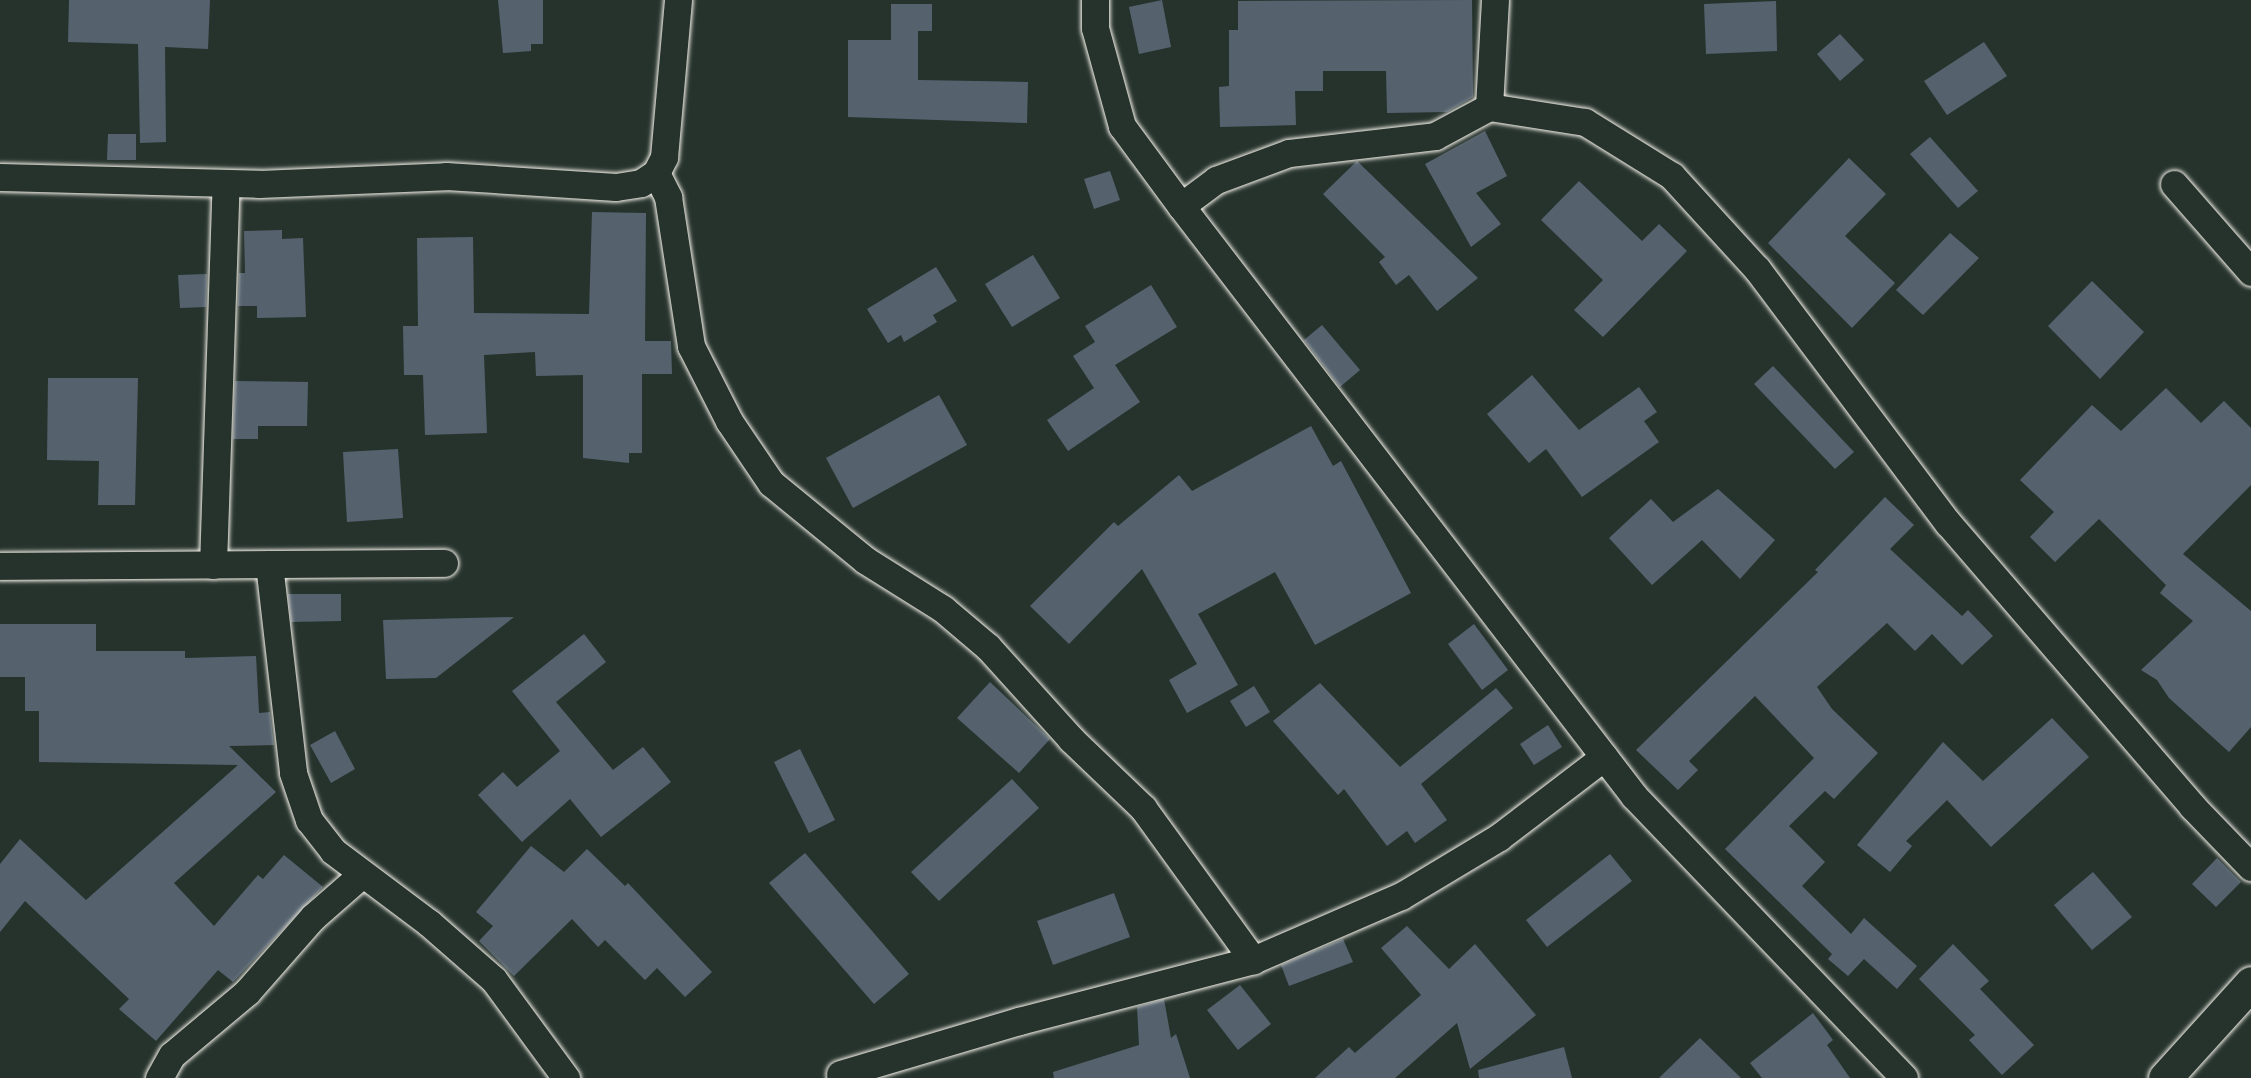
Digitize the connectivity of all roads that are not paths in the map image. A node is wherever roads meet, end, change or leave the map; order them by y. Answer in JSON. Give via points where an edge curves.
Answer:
{"nodes":[{"id":1,"x":678,"y":0,"type":"edge"},
{"id":2,"x":1095,"y":0,"type":"edge"},
{"id":3,"x":1495,"y":0,"type":"edge"},
{"id":4,"x":1489,"y":107,"type":"junction"},
{"id":5,"x":656,"y":173,"type":"junction"},
{"id":6,"x":0,"y":177,"type":"edge"},
{"id":7,"x":226,"y":183,"type":"junction"},
{"id":8,"x":2174,"y":184,"type":"dead end"},
{"id":9,"x":1181,"y":206,"type":"junction"},
{"id":10,"x":2251,"y":272,"type":"edge"},
{"id":11,"x":444,"y":563,"type":"dead end"},
{"id":12,"x":269,"y":564,"type":"junction"},
{"id":13,"x":213,"y":565,"type":"junction"},
{"id":14,"x":0,"y":566,"type":"edge"},
{"id":15,"x":1604,"y":757,"type":"junction"},
{"id":16,"x":2251,"y":867,"type":"edge"},
{"id":17,"x":361,"y":875,"type":"junction"},
{"id":18,"x":1253,"y":960,"type":"junction"},
{"id":19,"x":2251,"y":983,"type":"edge"},
{"id":20,"x":840,"y":1074,"type":"dead end"},
{"id":21,"x":159,"y":1078,"type":"edge"},
{"id":22,"x":566,"y":1078,"type":"edge"},
{"id":23,"x":1904,"y":1078,"type":"edge"},
{"id":24,"x":2165,"y":1078,"type":"edge"}],
"edges":[{"from":1,"to":5,"type":"street","via":[[664,157]]},
{"from":2,"to":9,"type":"street","via":[[1095,28],[1122,126]]},
{"from":3,"to":4,"type":"street"},
{"from":4,"to":9,"type":"street","via":[[1435,136],[1289,153],[1216,180]]},
{"from":4,"to":16,"type":"street","via":[[1585,122],[1672,176],[1758,269],[1948,523],[2192,806]]},
{"from":5,"to":7,"type":"street","via":[[641,183],[616,187],[446,176]]},
{"from":5,"to":18,"type":"street","via":[[669,197],[691,346],[729,421],[771,483],[865,560],[943,609],[988,647],[1071,739],[1143,808]]},
{"from":6,"to":7,"type":"street"},
{"from":7,"to":13,"type":"street"},
{"from":8,"to":10,"type":"street"},
{"from":9,"to":15,"type":"street"},
{"from":11,"to":12,"type":"street"},
{"from":12,"to":13,"type":"street"},
{"from":12,"to":17,"type":"street","via":[[293,773],[309,820],[333,851]]},
{"from":13,"to":14,"type":"street"},
{"from":15,"to":18,"type":"street","via":[[1499,837],[1401,896]]},
{"from":15,"to":23,"type":"street","via":[[1634,796]]},
{"from":17,"to":21,"type":"street","via":[[314,917],[246,992],[172,1055]]},
{"from":17,"to":22,"type":"street","via":[[429,923],[494,980]]},
{"from":18,"to":20,"type":"street","via":[[1019,1020]]},
{"from":19,"to":24,"type":"street"}]}
